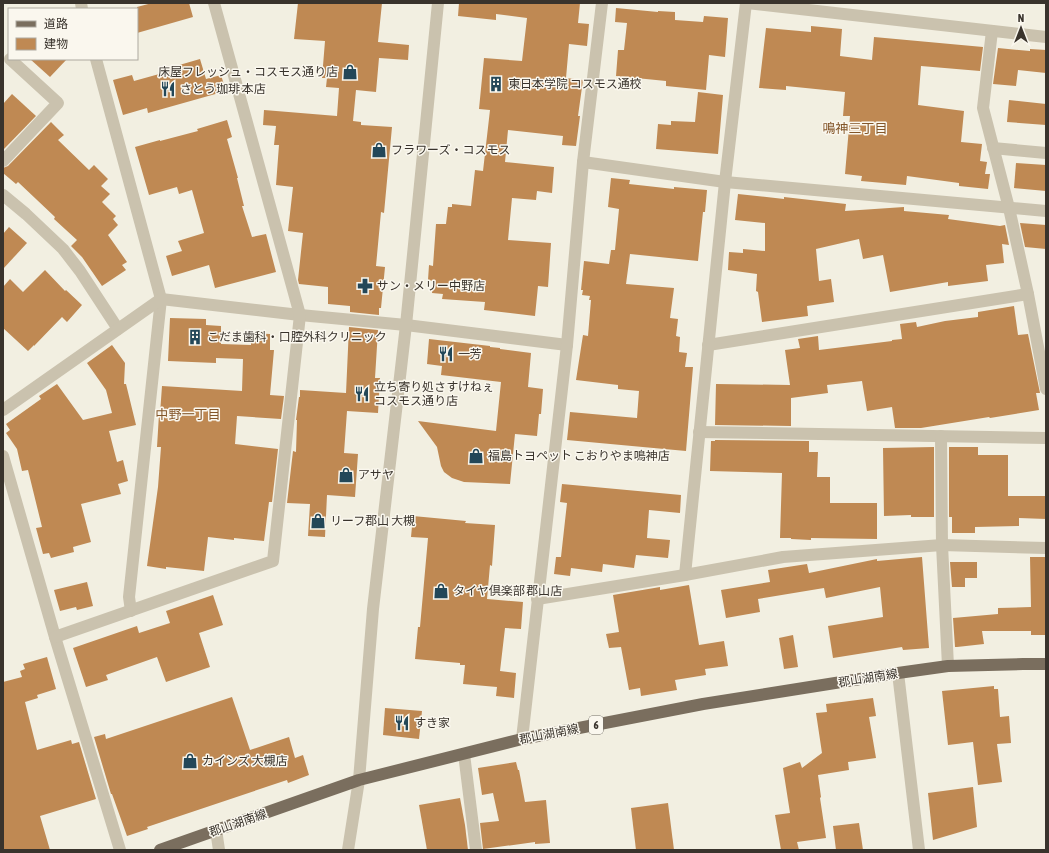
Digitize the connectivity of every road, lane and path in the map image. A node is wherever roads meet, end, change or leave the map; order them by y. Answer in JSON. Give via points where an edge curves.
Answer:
{"nodes":[{"id":1,"x":214,"y":3,"type":"edge"},
{"id":2,"x":438,"y":3,"type":"edge"},
{"id":3,"x":602,"y":3,"type":"edge"},
{"id":4,"x":746,"y":3,"type":"edge"},
{"id":5,"x":992,"y":31,"type":"junction"},
{"id":6,"x":1046,"y":37,"type":"edge"},
{"id":7,"x":10,"y":60,"type":"edge"},
{"id":8,"x":96,"y":60,"type":"edge"},
{"id":9,"x":993,"y":148,"type":"junction"},
{"id":10,"x":1046,"y":153,"type":"edge"},
{"id":11,"x":3,"y":161,"type":"edge"},
{"id":12,"x":583,"y":162,"type":"junction"},
{"id":13,"x":725,"y":182,"type":"junction"},
{"id":14,"x":3,"y":195,"type":"edge"},
{"id":15,"x":1008,"y":208,"type":"junction"},
{"id":16,"x":1046,"y":211,"type":"edge"},
{"id":17,"x":1028,"y":294,"type":"junction"},
{"id":18,"x":161,"y":299,"type":"junction"},
{"id":19,"x":300,"y":315,"type":"junction"},
{"id":20,"x":406,"y":325,"type":"junction"},
{"id":21,"x":118,"y":329,"type":"junction"},
{"id":22,"x":567,"y":345,"type":"junction"},
{"id":23,"x":708,"y":345,"type":"junction"},
{"id":24,"x":1046,"y":390,"type":"edge"},
{"id":25,"x":3,"y":410,"type":"edge"},
{"id":26,"x":699,"y":432,"type":"junction"},
{"id":27,"x":941,"y":436,"type":"junction"},
{"id":28,"x":1046,"y":438,"type":"edge"},
{"id":29,"x":3,"y":456,"type":"edge"},
{"id":30,"x":942,"y":546,"type":"junction"},
{"id":31,"x":1046,"y":548,"type":"edge"},
{"id":32,"x":685,"y":575,"type":"junction"},
{"id":33,"x":537,"y":599,"type":"junction"},
{"id":34,"x":131,"y":611,"type":"junction"},
{"id":35,"x":55,"y":637,"type":"junction"},
{"id":36,"x":1046,"y":664,"type":"edge"},
{"id":37,"x":948,"y":666,"type":"junction"},
{"id":38,"x":898,"y":673,"type":"junction"},
{"id":39,"x":522,"y":739,"type":"junction"},
{"id":40,"x":464,"y":754,"type":"junction"},
{"id":41,"x":359,"y":780,"type":"junction"},
{"id":42,"x":216,"y":830,"type":"junction"},
{"id":43,"x":120,"y":850,"type":"edge"},
{"id":44,"x":160,"y":850,"type":"edge"},
{"id":45,"x":219,"y":850,"type":"edge"},
{"id":46,"x":348,"y":850,"type":"edge"},
{"id":47,"x":476,"y":850,"type":"edge"},
{"id":48,"x":919,"y":850,"type":"edge"}],
"edges":[{"from":1,"to":19,"type":"street"},
{"from":2,"to":20,"type":"street"},
{"from":3,"to":12,"type":"street"},
{"from":4,"to":5,"type":"street"},
{"from":4,"to":13,"type":"street"},
{"from":5,"to":6,"type":"street"},
{"from":5,"to":9,"type":"street","via":[[983,108]]},
{"from":7,"to":11,"type":"street","via":[[58,103]]},
{"from":8,"to":18,"type":"street"},
{"from":9,"to":10,"type":"street"},
{"from":9,"to":15,"type":"street"},
{"from":12,"to":13,"type":"street"},
{"from":12,"to":22,"type":"street"},
{"from":13,"to":15,"type":"street"},
{"from":13,"to":23,"type":"street"},
{"from":14,"to":21,"type":"street","via":[[63,249]]},
{"from":15,"to":16,"type":"street"},
{"from":15,"to":17,"type":"street"},
{"from":17,"to":23,"type":"street"},
{"from":17,"to":24,"type":"street"},
{"from":18,"to":19,"type":"street"},
{"from":18,"to":21,"type":"street"},
{"from":18,"to":34,"type":"street","via":[[129,597]]},
{"from":19,"to":20,"type":"street"},
{"from":19,"to":34,"type":"street","via":[[273,561]]},
{"from":20,"to":22,"type":"street"},
{"from":20,"to":41,"type":"street","via":[[374,609]]},
{"from":21,"to":25,"type":"street"},
{"from":22,"to":33,"type":"street"},
{"from":23,"to":26,"type":"street"},
{"from":26,"to":27,"type":"street"},
{"from":26,"to":32,"type":"street"},
{"from":27,"to":28,"type":"street"},
{"from":27,"to":30,"type":"street"},
{"from":29,"to":35,"type":"street"},
{"from":30,"to":31,"type":"street"},
{"from":30,"to":32,"type":"street","via":[[783,557]]},
{"from":30,"to":37,"type":"street"},
{"from":32,"to":33,"type":"street"},
{"from":33,"to":39,"type":"street"},
{"from":34,"to":35,"type":"street"},
{"from":35,"to":43,"type":"street"},
{"from":36,"to":37,"type":"main road","name":"郡山湖南線","number":"6"},
{"from":37,"to":38,"type":"main road","name":"郡山湖南線","number":"6"},
{"from":38,"to":39,"type":"main road","name":"郡山湖南線","number":"6","via":[[703,704]]},
{"from":38,"to":48,"type":"street"},
{"from":39,"to":40,"type":"main road","name":"郡山湖南線","number":"6"},
{"from":40,"to":41,"type":"main road","name":"郡山湖南線","number":"6"},
{"from":40,"to":47,"type":"street"},
{"from":41,"to":42,"type":"main road","name":"郡山湖南線","number":"6"},
{"from":41,"to":46,"type":"street"},
{"from":42,"to":44,"type":"main road","name":"郡山湖南線","number":"6"},
{"from":42,"to":45,"type":"street"}]}
